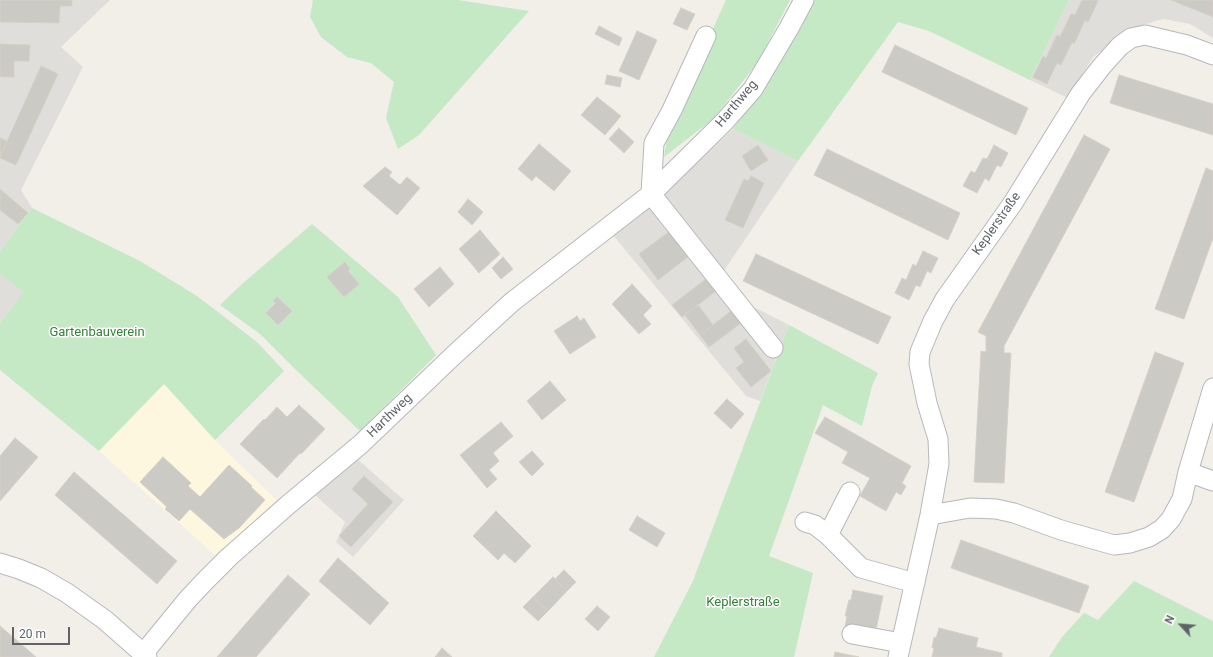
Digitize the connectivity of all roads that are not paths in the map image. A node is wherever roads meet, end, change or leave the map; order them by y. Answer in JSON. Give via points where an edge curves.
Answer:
{"nodes":[{"id":1,"x":804,"y":0,"type":"edge"},
{"id":2,"x":706,"y":36,"type":"dead end"},
{"id":3,"x":1213,"y":55,"type":"edge"},
{"id":4,"x":651,"y":194,"type":"junction"},
{"id":5,"x":773,"y":348,"type":"dead end"},
{"id":6,"x":1213,"y":388,"type":"edge"},
{"id":7,"x":1188,"y":472,"type":"junction"},
{"id":8,"x":1213,"y":481,"type":"edge"},
{"id":9,"x":850,"y":492,"type":"dead end"},
{"id":10,"x":930,"y":515,"type":"junction"},
{"id":11,"x":806,"y":522,"type":"dead end"},
{"id":12,"x":828,"y":535,"type":"junction"},
{"id":13,"x":0,"y":563,"type":"edge"},
{"id":14,"x":915,"y":583,"type":"junction"},
{"id":15,"x":852,"y":634,"type":"dead end"},
{"id":16,"x":900,"y":650,"type":"edge"},
{"id":17,"x":145,"y":655,"type":"edge"}],
"edges":[{"from":1,"to":4,"type":"street","name":"Harthweg","via":[[753,89],[724,122]]},
{"from":2,"to":4,"type":"street","via":[[654,143]]},
{"from":3,"to":10,"type":"street","name":"Keplerstraße","via":[[1187,45],[1144,35],[1131,38],[1120,46],[1081,93],[1013,203],[945,299],[932,321],[920,352],[919,364],[938,439],[939,464]]},
{"from":4,"to":5,"type":"street"},
{"from":4,"to":17,"type":"street","name":"Harthweg","via":[[512,302],[361,444],[229,557],[188,599]]},
{"from":6,"to":7,"type":"street"},
{"from":7,"to":8,"type":"street"},
{"from":7,"to":10,"type":"street","via":[[1182,499],[1171,519],[1162,529],[1149,537],[1130,543],[1114,545],[996,509],[970,508]]},
{"from":9,"to":12,"type":"street"},
{"from":10,"to":14,"type":"street","name":"Keplerstraße"},
{"from":11,"to":12,"type":"street"},
{"from":12,"to":14,"type":"street","via":[[861,568]]},
{"from":13,"to":17,"type":"street","via":[[41,578],[67,593],[105,620]]},
{"from":14,"to":16,"type":"street","name":"Keplerstraße"},
{"from":15,"to":16,"type":"street"}]}
